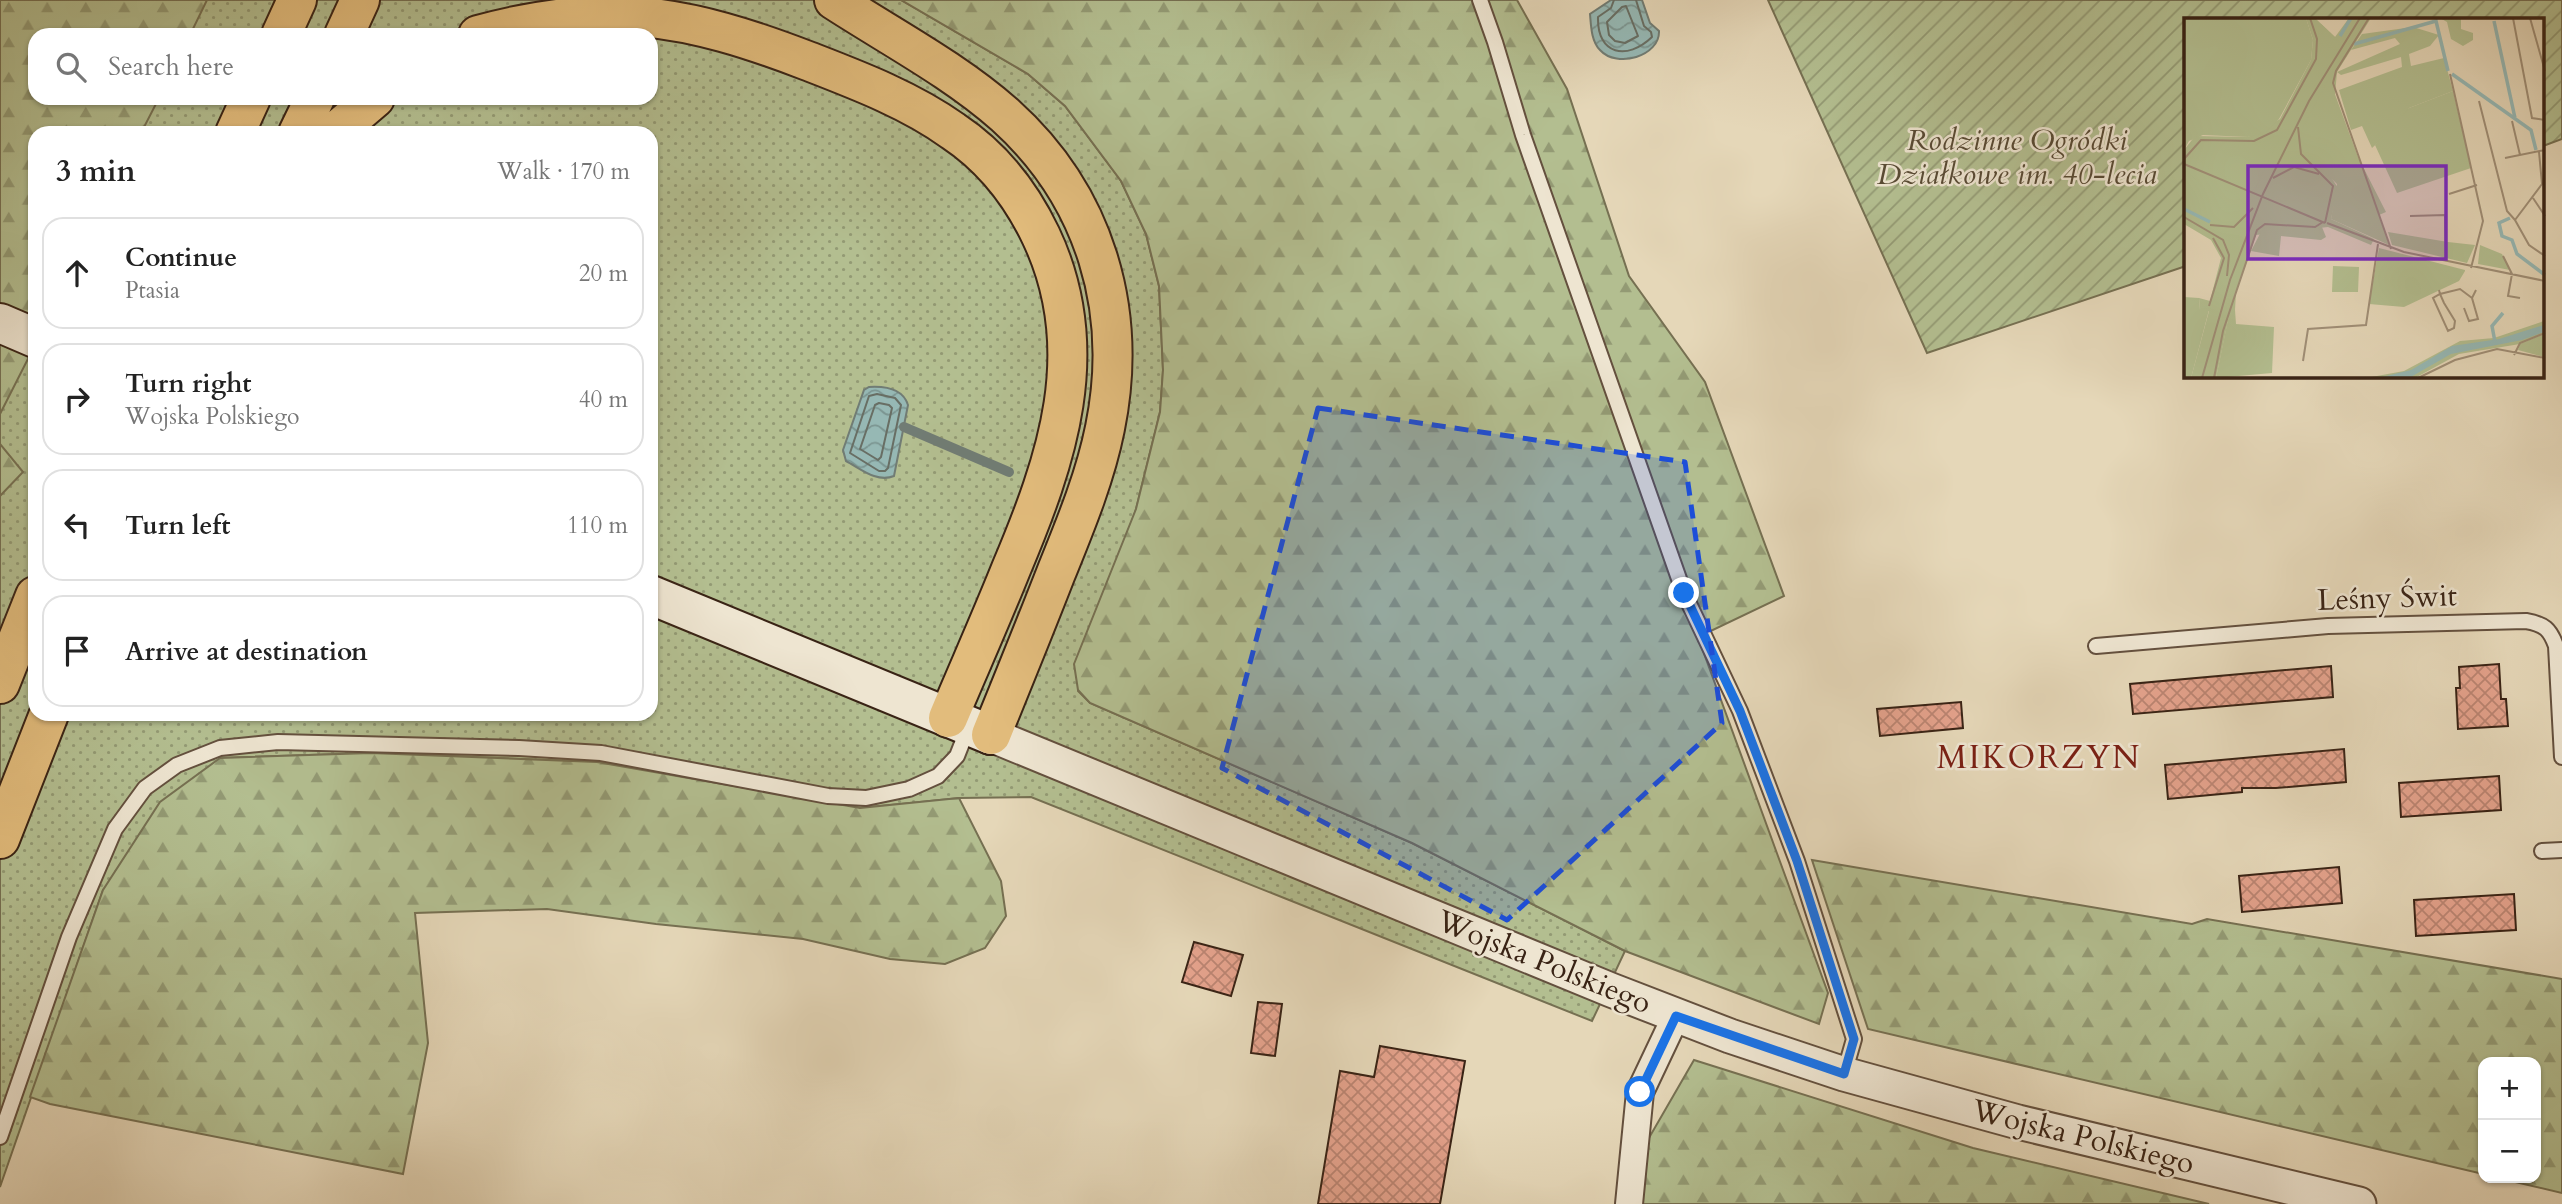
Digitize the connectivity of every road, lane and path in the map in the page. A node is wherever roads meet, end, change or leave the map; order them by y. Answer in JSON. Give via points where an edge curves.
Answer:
{"nodes":[{"id":1,"x":297,"y":0,"type":"edge"},
{"id":2,"x":360,"y":0,"type":"edge"},
{"id":3,"x":834,"y":0,"type":"edge"},
{"id":4,"x":1480,"y":0,"type":"edge"},
{"id":5,"x":284,"y":28,"type":"edge"},
{"id":6,"x":347,"y":28,"type":"edge"},
{"id":7,"x":502,"y":28,"type":"edge"},
{"id":8,"x":248,"y":105,"type":"edge"},
{"id":9,"x":312,"y":105,"type":"edge"},
{"id":10,"x":367,"y":105,"type":"edge"},
{"id":11,"x":238,"y":126,"type":"edge"},
{"id":12,"x":301,"y":126,"type":"edge"},
{"id":13,"x":342,"y":126,"type":"edge"},
{"id":14,"x":28,"y":578,"type":"edge"},
{"id":15,"x":658,"y":598,"type":"edge"},
{"id":16,"x":0,"y":612,"type":"edge"},
{"id":17,"x":28,"y":614,"type":"edge"},
{"id":18,"x":2096,"y":646,"type":"dead end"},
{"id":19,"x":0,"y":684,"type":"edge"},
{"id":20,"x":2561,"y":714,"type":"edge"},
{"id":21,"x":46,"y":721,"type":"edge"},
{"id":22,"x":969,"y":726,"type":"junction"},
{"id":23,"x":2562,"y":757,"type":"edge"},
{"id":24,"x":0,"y":839,"type":"edge"},
{"id":25,"x":2562,"y":849,"type":"edge"},
{"id":26,"x":2542,"y":851,"type":"dead end"},
{"id":27,"x":1676,"y":1016,"type":"junction"},
{"id":28,"x":1844,"y":1074,"type":"junction"},
{"id":29,"x":0,"y":1137,"type":"edge"},
{"id":30,"x":1629,"y":1204,"type":"edge"},
{"id":31,"x":2359,"y":1204,"type":"edge"}],
"edges":[{"from":1,"to":5,"type":"highway"},
{"from":2,"to":6,"type":"highway"},
{"from":3,"to":22,"type":"highway","via":[[959,80],[1007,117],[1035,146],[1074,201],[1095,246],[1108,292],[1113,370],[1101,446],[1073,531]]},
{"from":4,"to":28,"type":"lane","via":[[1684,593],[1740,711],[1797,861],[1854,1039]]},
{"from":7,"to":22,"type":"highway","via":[[594,11],[657,14],[722,30],[834,71],[930,116],[992,163],[1023,202],[1062,292],[1068,345],[1064,409]]},
{"from":8,"to":11,"type":"highway"},
{"from":9,"to":12,"type":"highway"},
{"from":10,"to":13,"type":"highway"},
{"from":14,"to":16,"type":"highway"},
{"from":15,"to":22,"type":"main road"},
{"from":17,"to":19,"type":"highway"},
{"from":18,"to":20,"type":"lane","name":"Leśny Świt","via":[[2328,626],[2542,623],[2556,646]]},
{"from":20,"to":23,"type":"lane","name":"Leśny Świt"},
{"from":21,"to":24,"type":"highway"},
{"from":22,"to":27,"type":"street","name":"Wojska Polskiego"},
{"from":22,"to":29,"type":"lane","via":[[957,756],[939,776],[909,789],[866,798],[828,796],[601,753],[519,748],[278,742],[220,748],[177,765],[145,788],[115,829],[69,937]]},
{"from":25,"to":26,"type":"lane"},
{"from":27,"to":28,"type":"street","name":"Wojska Polskiego"},
{"from":27,"to":30,"type":"street","via":[[1640,1092]]},
{"from":28,"to":31,"type":"street","name":"Wojska Polskiego","via":[[2031,1125]]}]}
